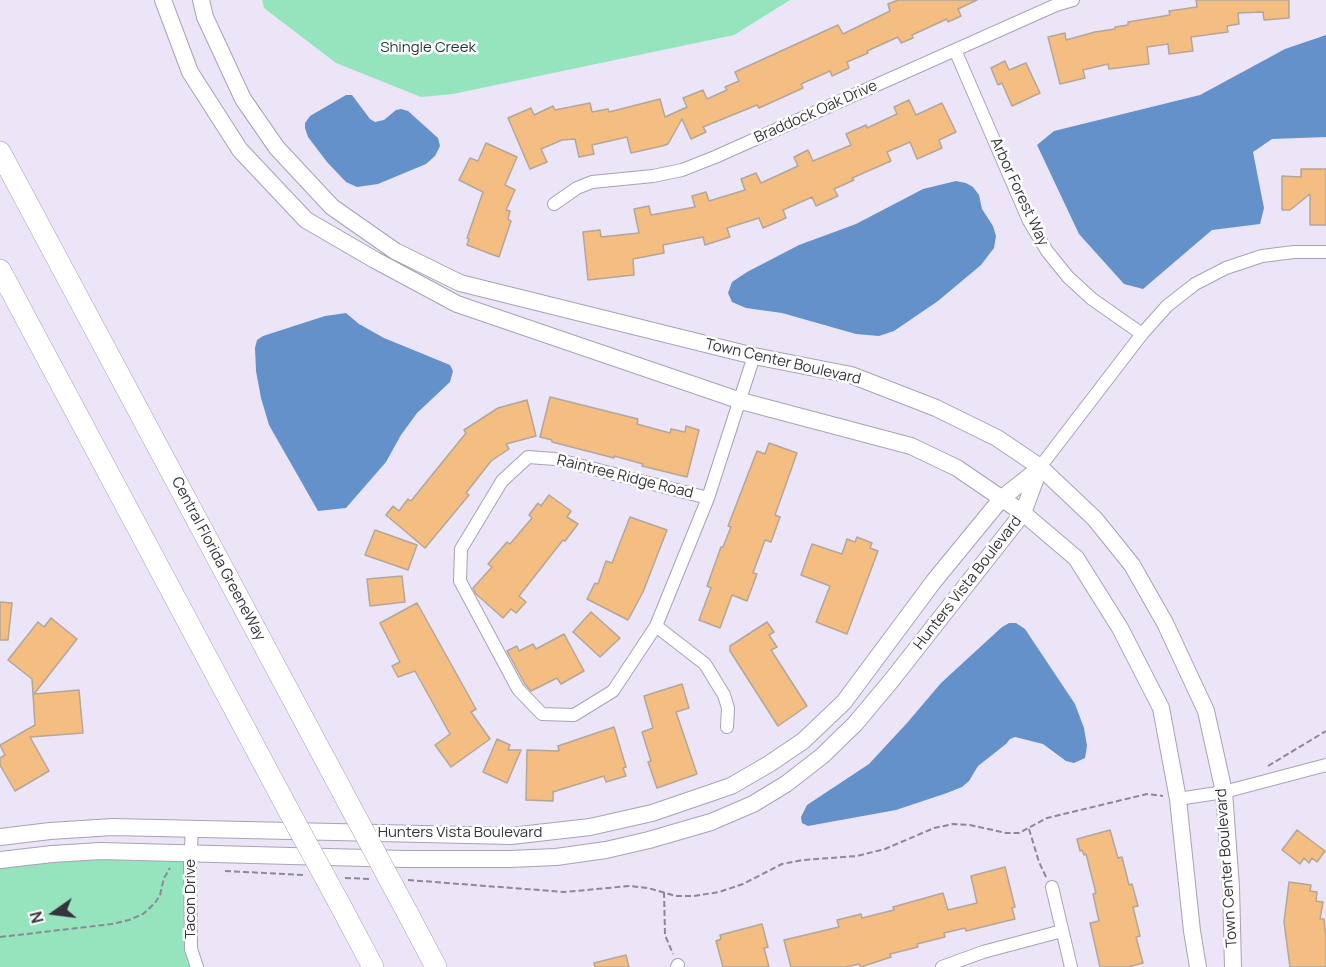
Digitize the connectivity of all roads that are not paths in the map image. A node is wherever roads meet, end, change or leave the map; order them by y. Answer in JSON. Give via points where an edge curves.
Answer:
{"nodes":[{"id":1,"x":164,"y":0,"type":"edge"},
{"id":2,"x":201,"y":0,"type":"edge"},
{"id":3,"x":1073,"y":0,"type":"edge"},
{"id":4,"x":955,"y":50,"type":"junction"},
{"id":5,"x":0,"y":152,"type":"edge"},
{"id":6,"x":554,"y":204,"type":"dead end"},
{"id":7,"x":1326,"y":252,"type":"edge"},
{"id":8,"x":0,"y":270,"type":"edge"},
{"id":9,"x":1142,"y":334,"type":"junction"},
{"id":10,"x":754,"y":356,"type":"junction"},
{"id":11,"x":741,"y":400,"type":"junction"},
{"id":12,"x":1041,"y":467,"type":"junction"},
{"id":13,"x":708,"y":498,"type":"junction"},
{"id":14,"x":1002,"y":498,"type":"junction"},
{"id":15,"x":1023,"y":513,"type":"junction"},
{"id":16,"x":656,"y":626,"type":"junction"},
{"id":17,"x":727,"y":727,"type":"dead end"},
{"id":18,"x":1326,"y":765,"type":"edge"},
{"id":19,"x":1224,"y":792,"type":"junction"},
{"id":20,"x":1178,"y":799,"type":"junction"},
{"id":21,"x":192,"y":829,"type":"junction"},
{"id":22,"x":0,"y":837,"type":"edge"},
{"id":23,"x":190,"y":858,"type":"junction"},
{"id":24,"x":0,"y":860,"type":"edge"},
{"id":25,"x":1052,"y":887,"type":"road end"},
{"id":26,"x":1062,"y":931,"type":"junction"},
{"id":27,"x":197,"y":967,"type":"edge"},
{"id":28,"x":373,"y":967,"type":"edge"},
{"id":29,"x":436,"y":967,"type":"edge"},
{"id":30,"x":942,"y":967,"type":"edge"},
{"id":31,"x":1071,"y":967,"type":"edge"},
{"id":32,"x":1198,"y":967,"type":"edge"},
{"id":33,"x":1233,"y":967,"type":"edge"}],
"edges":[{"from":1,"to":11,"type":"street","via":[[190,72],[240,150],[306,220],[457,304]]},
{"from":2,"to":10,"type":"street","name":"Town Center Boulevard","via":[[243,99],[277,148],[332,207],[395,251],[460,282]]},
{"from":3,"to":4,"type":"street","name":"Braddock Oak Drive"},
{"from":4,"to":6,"type":"street","name":"Braddock Oak Drive","via":[[682,170],[592,182]]},
{"from":4,"to":9,"type":"street","name":"Arbor Forest Way","via":[[1029,221],[1047,251],[1092,299]]},
{"from":5,"to":29,"type":"highway","name":"Central Florida GreeneWay","bridge":true},
{"from":7,"to":9,"type":"street","via":[[1262,256],[1226,268],[1194,284]]},
{"from":8,"to":28,"type":"highway","bridge":true},
{"from":9,"to":12,"type":"street"},
{"from":10,"to":11,"type":"street","name":"Raintree Ridge Road"},
{"from":10,"to":12,"type":"street","name":"Town Center Boulevard","via":[[851,375],[936,408],[997,438]]},
{"from":11,"to":13,"type":"street","name":"Raintree Ridge Road"},
{"from":11,"to":14,"type":"street","via":[[911,446],[957,468]]},
{"from":12,"to":14,"type":"street","name":"Hunters Vista Boulevard"},
{"from":12,"to":15,"type":"street","name":"Hunters Vista Boulevard"},
{"from":12,"to":19,"type":"street","name":"Town Center Boulevard","via":[[1095,519],[1132,564],[1206,711]]},
{"from":13,"to":16,"type":"street","name":"Raintree Ridge Road"},
{"from":13,"to":16,"type":"street","name":"Raintree Ridge Road","via":[[555,459],[528,457],[501,481],[461,549],[460,581],[518,689],[542,714],[574,715],[613,691]]},
{"from":14,"to":15,"type":"street"},
{"from":14,"to":21,"type":"street","name":"Hunters Vista Boulevard","via":[[844,702],[803,741],[731,786],[652,813],[590,827],[520,835]]},
{"from":15,"to":20,"type":"street","via":[[1076,558],[1120,628],[1161,708]]},
{"from":15,"to":23,"type":"street","name":"Hunters Vista Boulevard","via":[[855,724],[786,784],[711,822],[606,850],[556,857]]},
{"from":16,"to":17,"type":"street","via":[[705,664],[724,695]]},
{"from":18,"to":19,"type":"street"},
{"from":19,"to":20,"type":"street"},
{"from":19,"to":33,"type":"street","name":"Town Center Boulevard"},
{"from":20,"to":32,"type":"street"},
{"from":21,"to":22,"type":"street","name":"Hunters Vista Boulevard","via":[[113,827]]},
{"from":21,"to":23,"type":"street","name":"Tacon Drive"},
{"from":23,"to":24,"type":"street","name":"Hunters Vista Boulevard","via":[[101,850]]},
{"from":23,"to":27,"type":"street","name":"Tacon Drive","via":[[190,949]]},
{"from":25,"to":26,"type":"street"},
{"from":26,"to":30,"type":"street"},
{"from":26,"to":31,"type":"street"}]}
